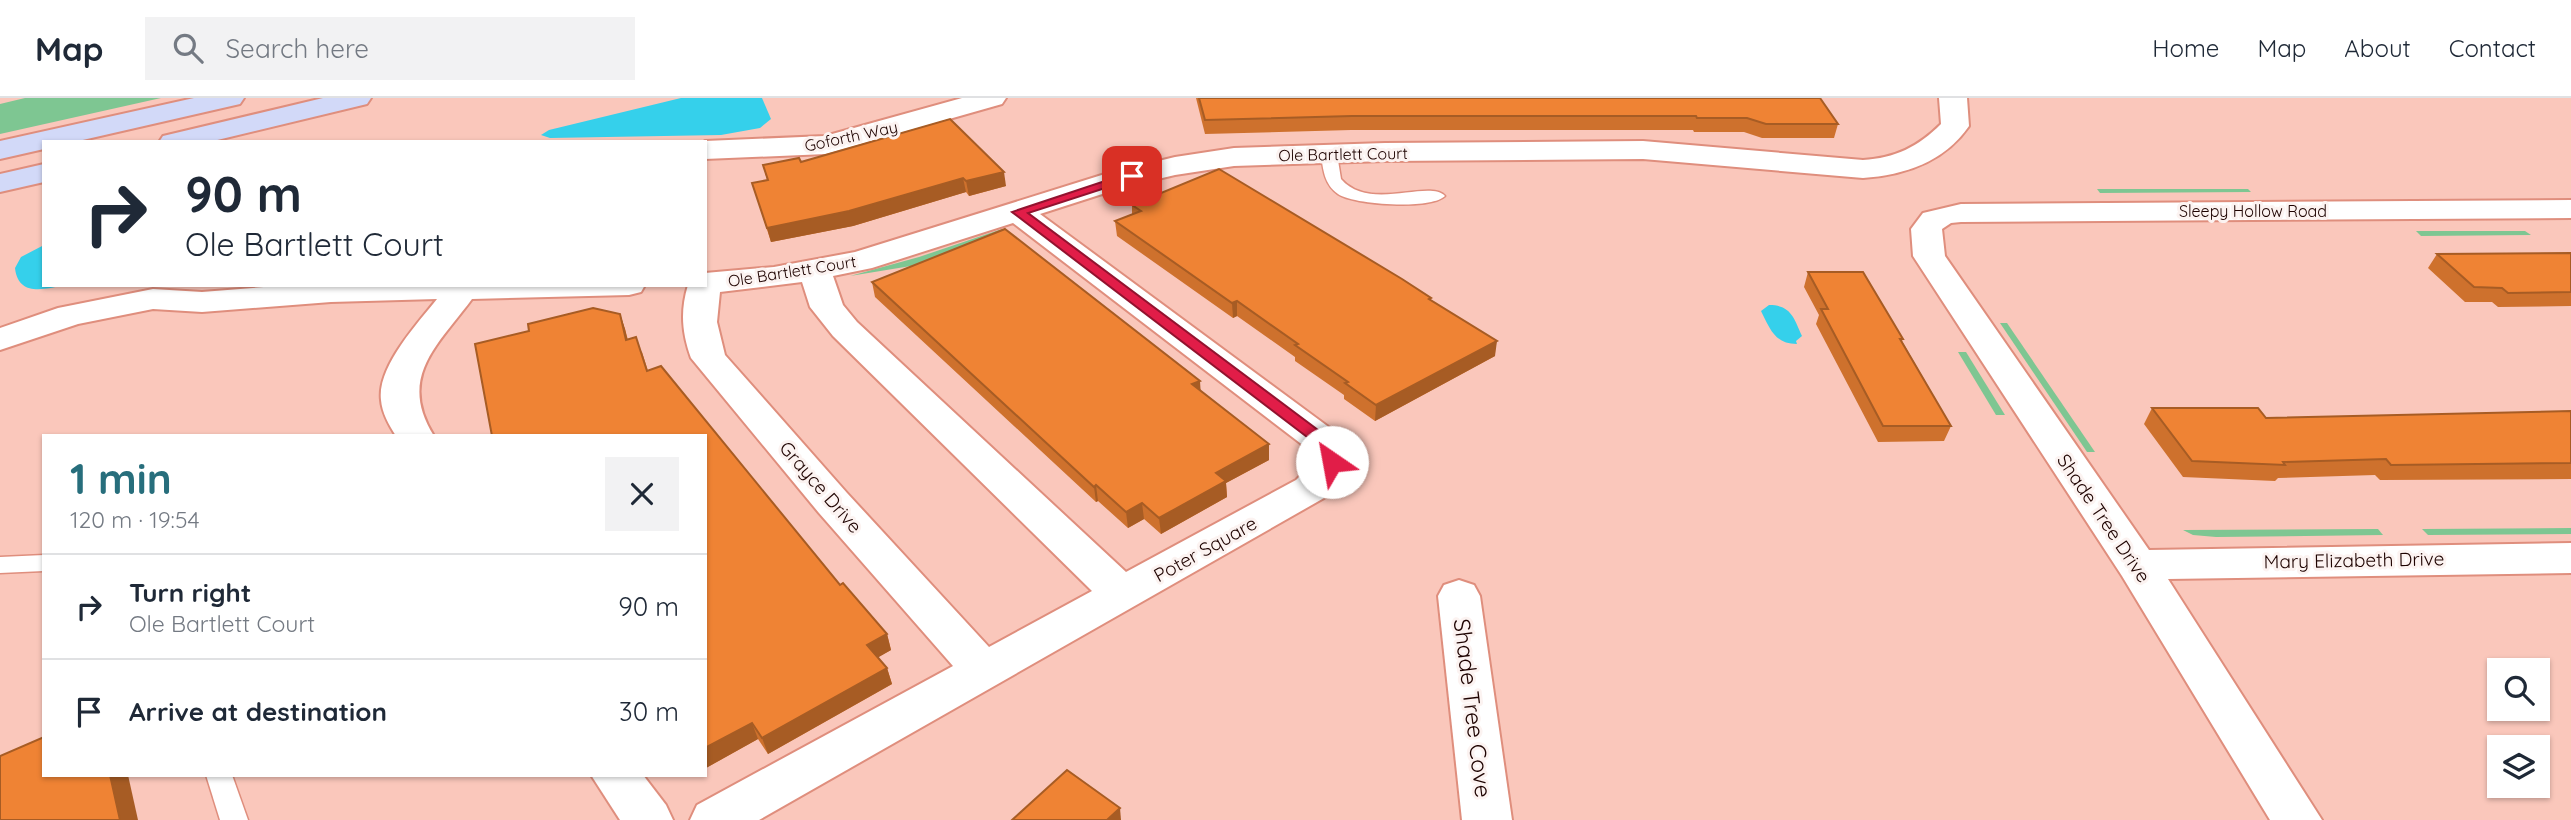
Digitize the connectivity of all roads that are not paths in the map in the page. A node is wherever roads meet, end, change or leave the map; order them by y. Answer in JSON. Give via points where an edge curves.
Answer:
{"nodes":[{"id":1,"x":230,"y":98,"type":"edge"},
{"id":2,"x":357,"y":98,"type":"edge"},
{"id":3,"x":992,"y":98,"type":"edge"},
{"id":4,"x":1953,"y":98,"type":"edge"},
{"id":5,"x":44,"y":140,"type":"edge"},
{"id":6,"x":181,"y":140,"type":"edge"},
{"id":7,"x":42,"y":141,"type":"edge"},
{"id":8,"x":0,"y":150,"type":"edge"},
{"id":9,"x":707,"y":150,"type":"edge"},
{"id":10,"x":1329,"y":153,"type":"junction"},
{"id":11,"x":42,"y":173,"type":"edge"},
{"id":12,"x":0,"y":183,"type":"edge"},
{"id":13,"x":1437,"y":196,"type":"dead end"},
{"id":14,"x":2571,"y":209,"type":"edge"},
{"id":15,"x":1018,"y":212,"type":"junction"},
{"id":16,"x":1935,"y":217,"type":"joint"},
{"id":17,"x":815,"y":271,"type":"junction"},
{"id":18,"x":707,"y":284,"type":"edge"},
{"id":19,"x":546,"y":287,"type":"edge"},
{"id":20,"x":704,"y":287,"type":"edge"},
{"id":21,"x":462,"y":289,"type":"junction"},
{"id":22,"x":214,"y":296,"type":"edge"},
{"id":23,"x":0,"y":342,"type":"edge"},
{"id":24,"x":414,"y":434,"type":"edge"},
{"id":25,"x":2571,"y":558,"type":"edge"},
{"id":26,"x":42,"y":563,"type":"edge"},
{"id":27,"x":0,"y":565,"type":"edge"},
{"id":28,"x":2137,"y":565,"type":"junction"},
{"id":29,"x":1123,"y":595,"type":"junction"},
{"id":30,"x":1459,"y":596,"type":"dead end"},
{"id":31,"x":984,"y":671,"type":"junction"},
{"id":32,"x":220,"y":777,"type":"edge"},
{"id":33,"x":616,"y":777,"type":"edge"},
{"id":34,"x":234,"y":820,"type":"edge"},
{"id":35,"x":648,"y":820,"type":"edge"},
{"id":36,"x":715,"y":820,"type":"edge"},
{"id":37,"x":1487,"y":820,"type":"edge"},
{"id":38,"x":2297,"y":820,"type":"edge"}],
"edges":[{"from":1,"to":5,"type":"main road"},
{"from":2,"to":6,"type":"main road"},
{"from":3,"to":9,"type":"street","name":"Goforth Way","via":[[826,145]]},
{"from":4,"to":10,"type":"street","name":"Ole Bartlett Court","via":[[1955,126],[1933,148],[1890,167],[1839,168],[1643,150]]},
{"from":7,"to":8,"type":"main road"},
{"from":10,"to":13,"type":"lane","via":[[1334,179],[1356,197]]},
{"from":10,"to":15,"type":"street","name":"Ole Bartlett Court","via":[[1234,157],[1175,166]]},
{"from":11,"to":12,"type":"main road"},
{"from":14,"to":16,"type":"street","name":"Sleepy Hollow Road","via":[[1961,213]]},
{"from":15,"to":17,"type":"street","name":"Ole Bartlett Court"},
{"from":15,"to":29,"type":"street","name":"Poter Square","via":[[1317,436],[1330,453],[1332,462],[1324,477],[1310,489]]},
{"from":16,"to":28,"type":"street","name":"Shade Tree Drive","via":[[1926,227],[1929,256]]},
{"from":17,"to":18,"type":"street","name":"Ole Bartlett Court"},
{"from":17,"to":29,"type":"street","via":[[827,307],[845,329]]},
{"from":19,"to":21,"type":"street"},
{"from":20,"to":31,"type":"street","name":"Grayce Drive","via":[[699,323],[709,358]]},
{"from":21,"to":22,"type":"street"},
{"from":21,"to":24,"type":"street","via":[[418,350],[401,384],[402,410]]},
{"from":22,"to":23,"type":"street","via":[[144,324],[82,338]]},
{"from":25,"to":28,"type":"street","name":"Mary Elizabeth Drive"},
{"from":26,"to":27,"type":"lane"},
{"from":28,"to":38,"type":"street","name":"Shade Tree Drive"},
{"from":29,"to":31,"type":"street","name":"Poter Square"},
{"from":30,"to":37,"type":"street","name":"Shade Tree Cove"},
{"from":31,"to":36,"type":"street","name":"Poter Square"},
{"from":32,"to":34,"type":"lane"},
{"from":33,"to":35,"type":"street"}]}
